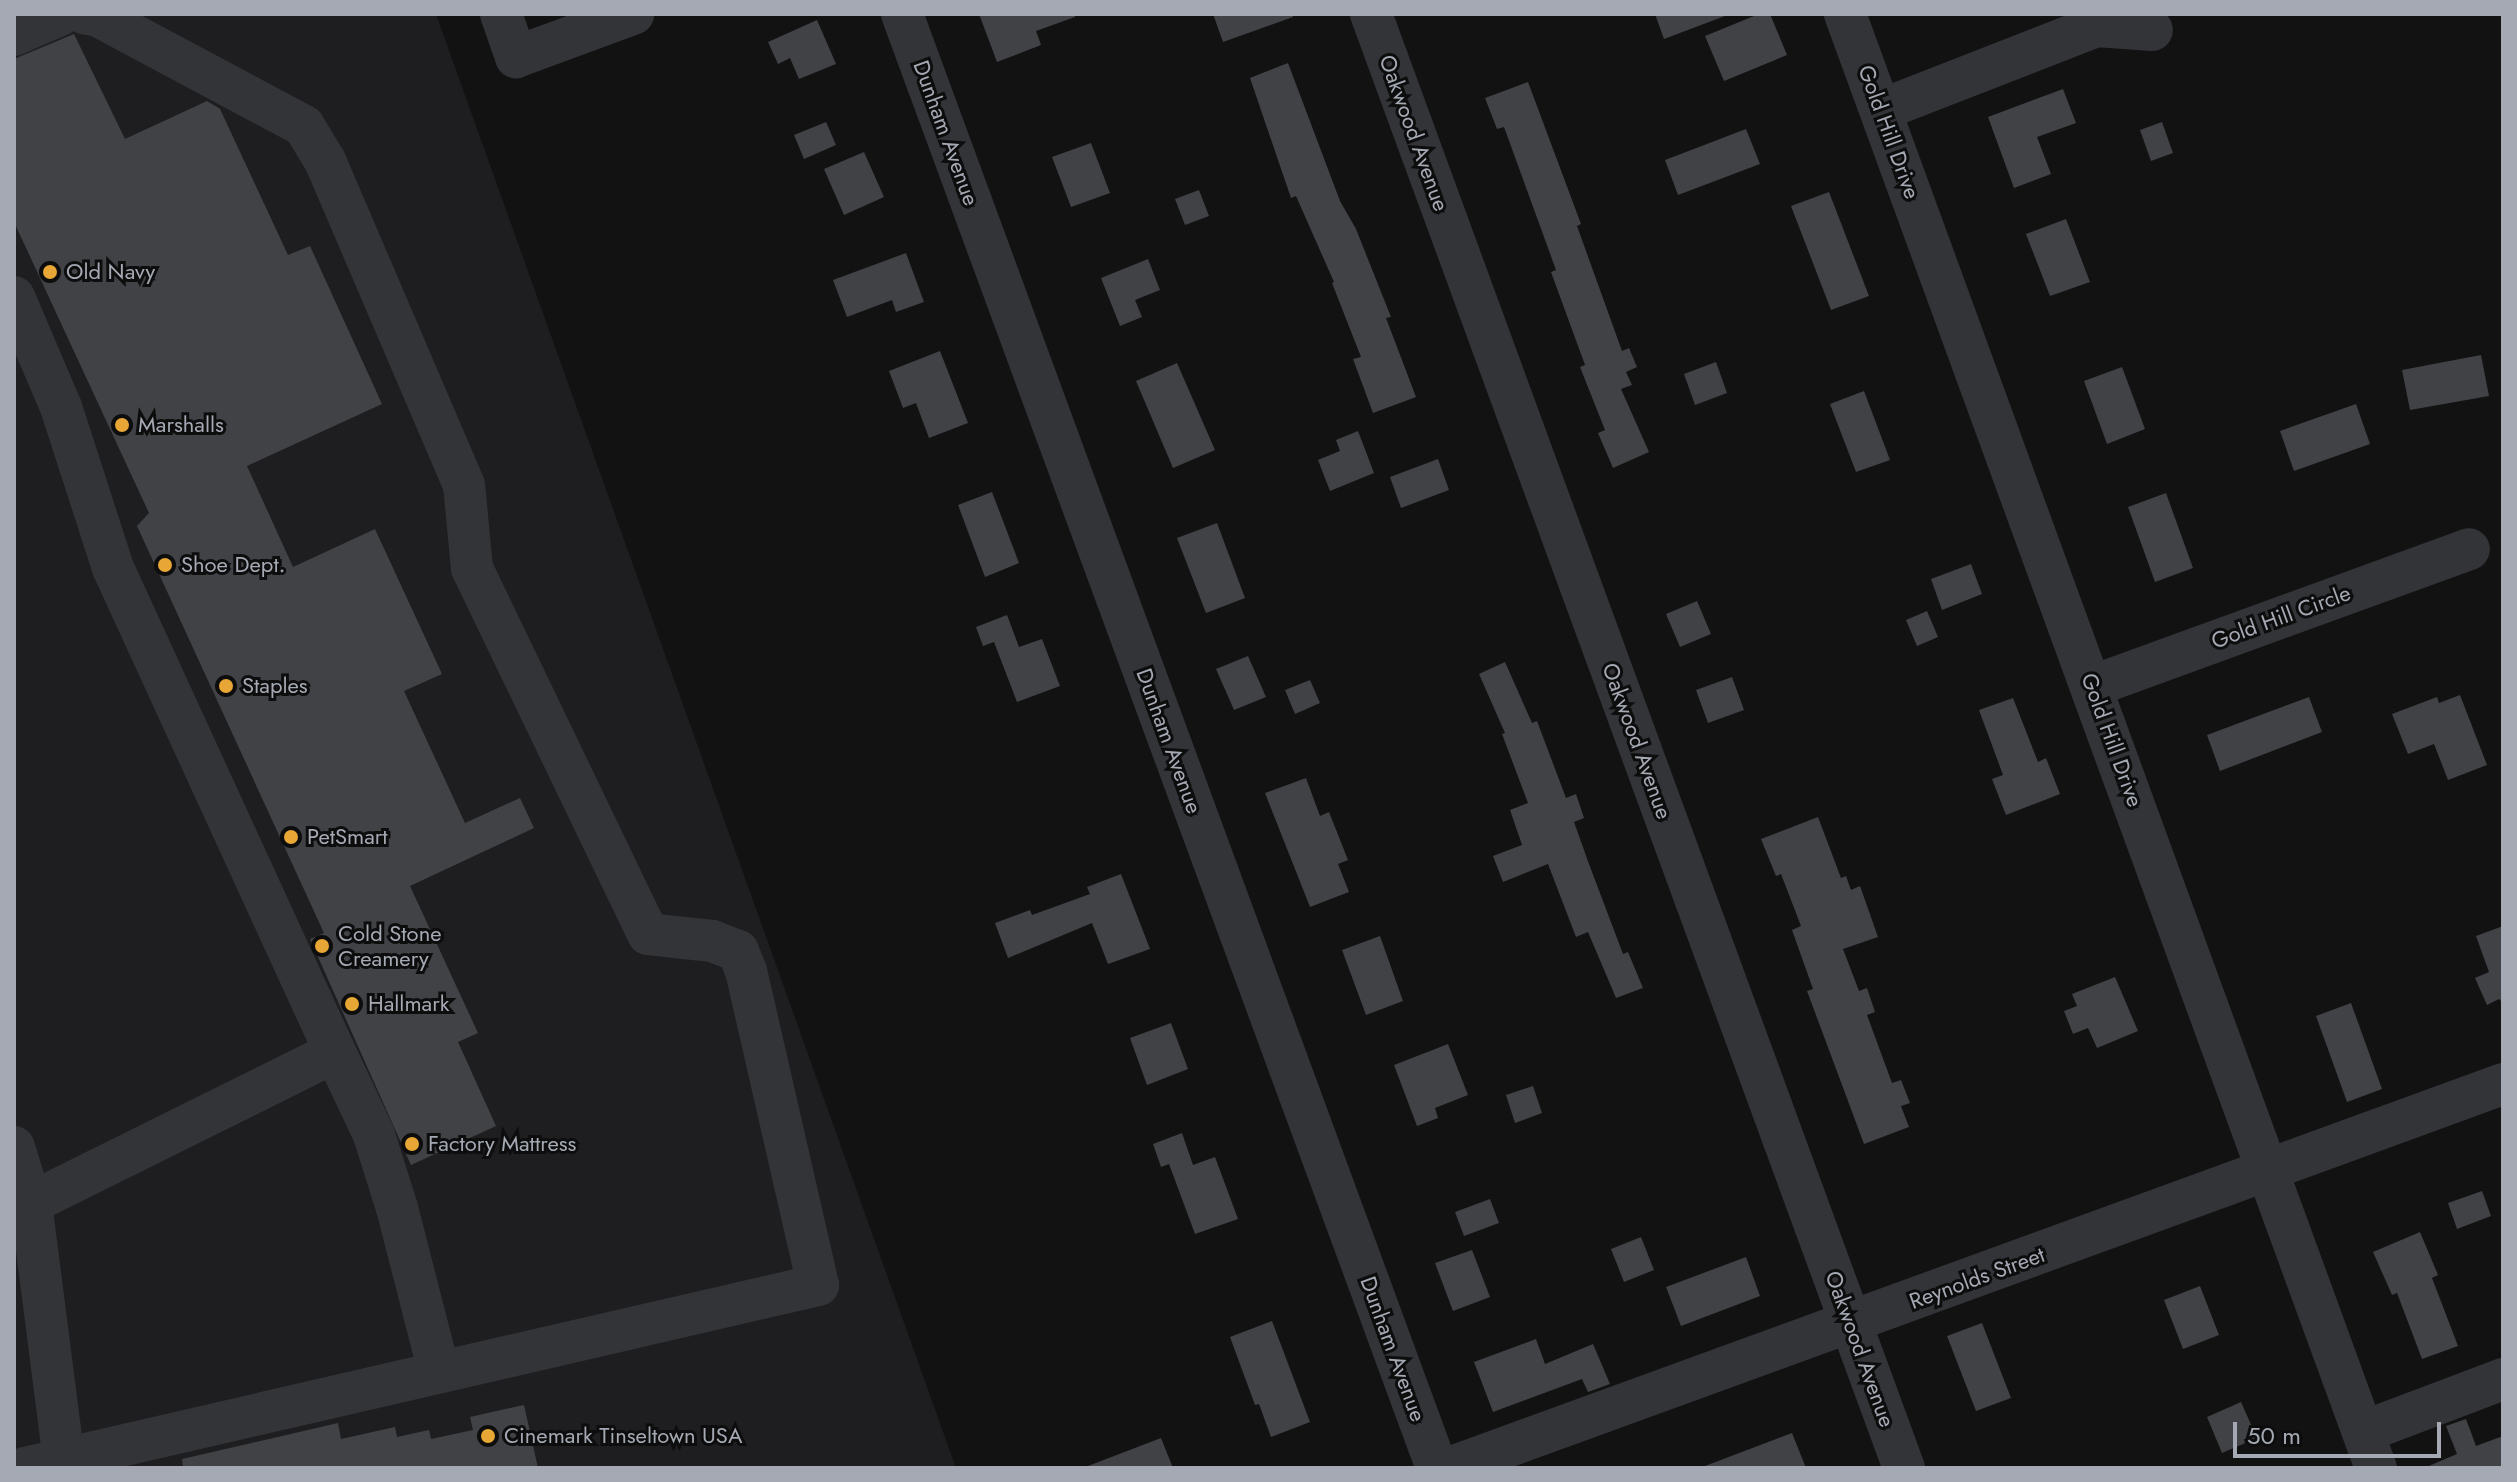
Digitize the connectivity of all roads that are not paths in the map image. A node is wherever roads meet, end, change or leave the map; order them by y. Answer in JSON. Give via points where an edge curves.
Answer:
{"nodes":[{"id":1,"x":62,"y":14,"type":"edge"},
{"id":2,"x":86,"y":14,"type":"edge"},
{"id":3,"x":501,"y":14,"type":"edge"},
{"id":4,"x":633,"y":14,"type":"edge"},
{"id":5,"x":902,"y":14,"type":"edge"},
{"id":6,"x":1371,"y":14,"type":"edge"},
{"id":7,"x":1845,"y":14,"type":"edge"},
{"id":8,"x":2152,"y":30,"type":"dead end"},
{"id":9,"x":14,"y":35,"type":"edge"},
{"id":10,"x":1881,"y":110,"type":"junction"},
{"id":11,"x":14,"y":297,"type":"edge"},
{"id":12,"x":2469,"y":549,"type":"dead end"},
{"id":13,"x":2093,"y":686,"type":"junction"},
{"id":14,"x":335,"y":1052,"type":"junction"},
{"id":15,"x":2503,"y":1084,"type":"edge"},
{"id":16,"x":14,"y":1147,"type":"edge"},
{"id":17,"x":2268,"y":1171,"type":"junction"},
{"id":18,"x":22,"y":1207,"type":"edge"},
{"id":19,"x":1851,"y":1324,"type":"junction"},
{"id":20,"x":439,"y":1372,"type":"junction"},
{"id":21,"x":2503,"y":1379,"type":"edge"},
{"id":22,"x":2370,"y":1450,"type":"edge"},
{"id":23,"x":45,"y":1463,"type":"edge"},
{"id":24,"x":1437,"y":1468,"type":"edge"},
{"id":25,"x":1449,"y":1468,"type":"edge"},
{"id":26,"x":1904,"y":1468,"type":"edge"}],
"edges":[{"from":1,"to":9,"type":"street"},
{"from":2,"to":20,"type":"street","via":[[304,126],[325,161],[464,485],[472,569],[648,934],[712,941],[738,951],[746,971],[818,1285]]},
{"from":3,"to":4,"type":"street","via":[[516,57]]},
{"from":5,"to":24,"type":"street","name":"Dunham Avenue"},
{"from":6,"to":19,"type":"street","name":"Oakwood Avenue"},
{"from":7,"to":10,"type":"street","name":"Gold Hill Drive"},
{"from":8,"to":10,"type":"street","via":[[2096,26]]},
{"from":10,"to":13,"type":"street","name":"Gold Hill Drive"},
{"from":11,"to":14,"type":"street","via":[[61,407],[113,568]]},
{"from":12,"to":13,"type":"street","name":"Gold Hill Circle"},
{"from":13,"to":17,"type":"street","name":"Gold Hill Drive"},
{"from":14,"to":18,"type":"street"},
{"from":14,"to":20,"type":"street","via":[[374,1135]]},
{"from":15,"to":17,"type":"street","name":"Reynolds Street"},
{"from":16,"to":18,"type":"street"},
{"from":17,"to":19,"type":"street","name":"Reynolds Street"},
{"from":17,"to":22,"type":"street","name":"Gold Hill Drive"},
{"from":18,"to":23,"type":"street"},
{"from":19,"to":25,"type":"street","name":"Reynolds Street"},
{"from":19,"to":26,"type":"street","name":"Oakwood Avenue"},
{"from":20,"to":23,"type":"street"},
{"from":21,"to":22,"type":"street"}]}
